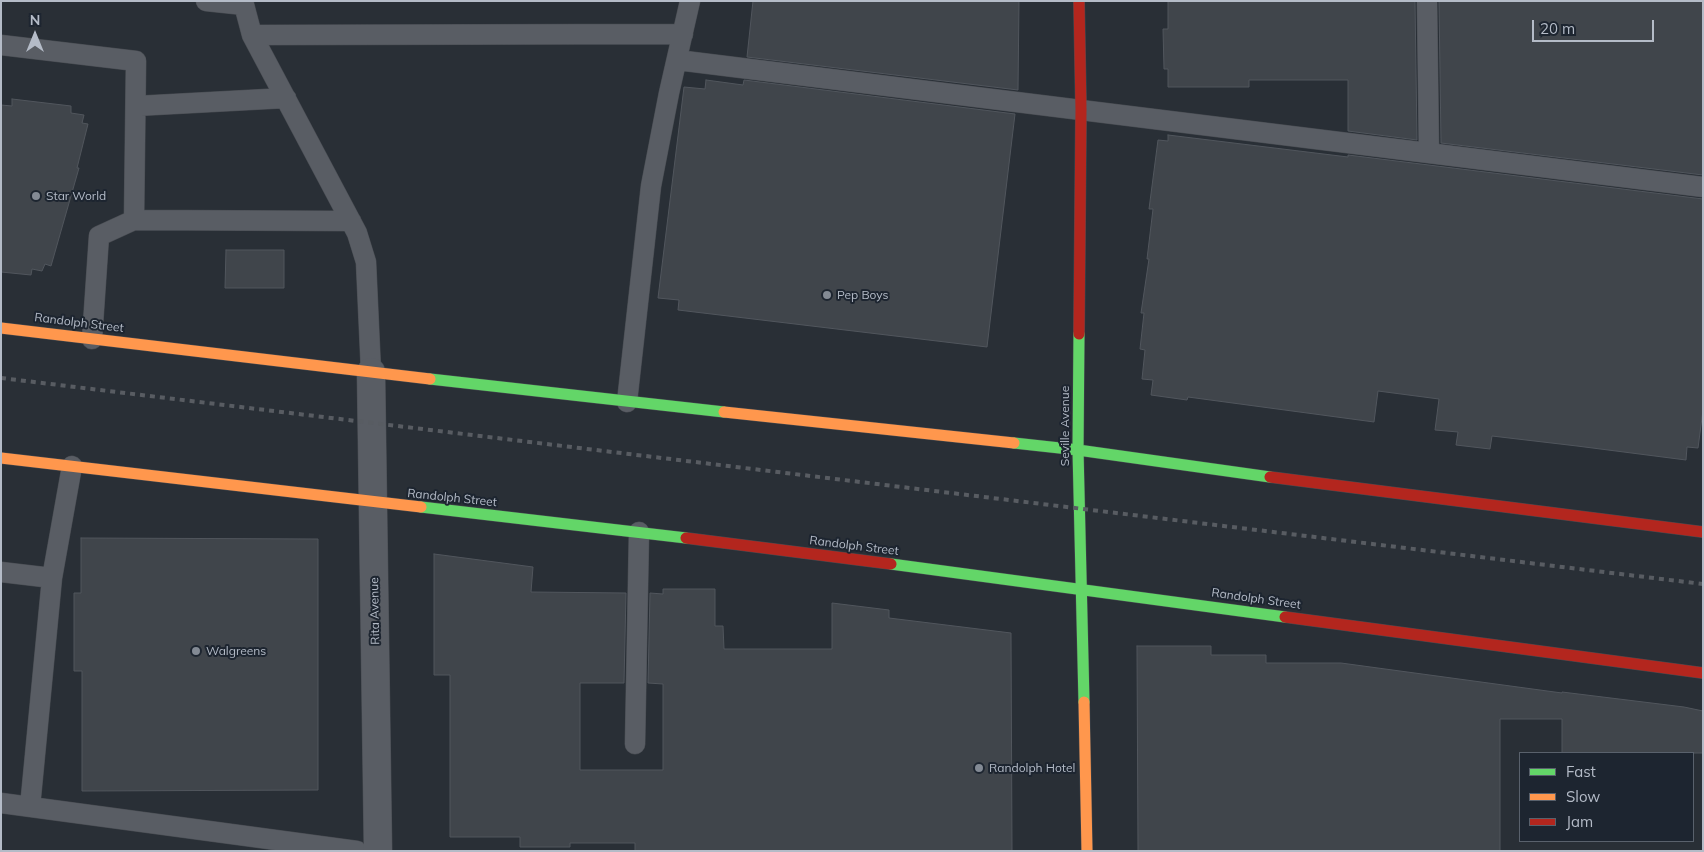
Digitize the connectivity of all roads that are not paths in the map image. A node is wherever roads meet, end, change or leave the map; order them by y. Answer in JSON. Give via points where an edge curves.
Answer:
{"nodes":[{"id":1,"x":206,"y":1,"type":"edge"},
{"id":2,"x":690,"y":1,"type":"edge"},
{"id":3,"x":1079,"y":1,"type":"edge"},
{"id":4,"x":1427,"y":1,"type":"edge"},
{"id":5,"x":244,"y":3,"type":"edge"},
{"id":6,"x":682,"y":34,"type":"junction"},
{"id":7,"x":252,"y":36,"type":"junction"},
{"id":8,"x":1,"y":45,"type":"edge"},
{"id":9,"x":677,"y":60,"type":"junction"},
{"id":10,"x":286,"y":98,"type":"junction"},
{"id":11,"x":136,"y":106,"type":"junction"},
{"id":12,"x":1081,"y":110,"type":"junction"},
{"id":13,"x":1429,"y":153,"type":"junction"},
{"id":14,"x":1703,"y":187,"type":"edge"},
{"id":15,"x":134,"y":220,"type":"junction"},
{"id":16,"x":351,"y":221,"type":"junction"},
{"id":17,"x":1,"y":328,"type":"edge"},
{"id":18,"x":92,"y":339,"type":"junction"},
{"id":19,"x":371,"y":372,"type":"junction"},
{"id":20,"x":628,"y":402,"type":"junction"},
{"id":21,"x":1078,"y":450,"type":"junction"},
{"id":22,"x":1,"y":458,"type":"edge"},
{"id":23,"x":72,"y":466,"type":"junction"},
{"id":24,"x":373,"y":502,"type":"junction"},
{"id":25,"x":639,"y":532,"type":"junction"},
{"id":26,"x":1703,"y":532,"type":"edge"},
{"id":27,"x":1,"y":572,"type":"edge"},
{"id":28,"x":52,"y":578,"type":"junction"},
{"id":29,"x":1081,"y":589,"type":"junction"},
{"id":30,"x":1703,"y":673,"type":"edge"},
{"id":31,"x":635,"y":744,"type":"dead end"},
{"id":32,"x":1,"y":803,"type":"edge"},
{"id":33,"x":30,"y":806,"type":"junction"},
{"id":34,"x":357,"y":851,"type":"edge"},
{"id":35,"x":378,"y":851,"type":"edge"},
{"id":36,"x":1087,"y":851,"type":"edge"}],
"edges":[{"from":1,"to":5,"type":"lane"},
{"from":2,"to":6,"type":"lane"},
{"from":3,"to":12,"type":"street","name":"Seville Avenue"},
{"from":4,"to":13,"type":"lane"},
{"from":5,"to":7,"type":"lane"},
{"from":6,"to":7,"type":"lane"},
{"from":6,"to":9,"type":"lane"},
{"from":7,"to":10,"type":"lane"},
{"from":8,"to":11,"type":"lane","via":[[136,61]]},
{"from":9,"to":12,"type":"lane"},
{"from":9,"to":20,"type":"lane","via":[[651,186]]},
{"from":10,"to":11,"type":"lane"},
{"from":10,"to":16,"type":"lane"},
{"from":11,"to":15,"type":"lane"},
{"from":12,"to":13,"type":"lane"},
{"from":12,"to":21,"type":"street","name":"Seville Avenue"},
{"from":13,"to":14,"type":"lane"},
{"from":15,"to":16,"type":"lane"},
{"from":15,"to":18,"type":"lane","via":[[99,236]]},
{"from":16,"to":19,"type":"lane","via":[[366,262]]},
{"from":17,"to":18,"type":"street","name":"Randolph Street"},
{"from":18,"to":19,"type":"street","name":"Randolph Street"},
{"from":19,"to":20,"type":"street","name":"Randolph Street"},
{"from":19,"to":24,"type":"street","name":"Rita Avenue"},
{"from":20,"to":21,"type":"street","name":"Randolph Street"},
{"from":21,"to":26,"type":"street","name":"Randolph Street"},
{"from":21,"to":29,"type":"street","name":"Seville Avenue"},
{"from":22,"to":23,"type":"street","name":"Randolph Street"},
{"from":23,"to":24,"type":"street","name":"Randolph Street"},
{"from":23,"to":28,"type":"lane"},
{"from":24,"to":25,"type":"street","name":"Randolph Street"},
{"from":24,"to":35,"type":"street","name":"Rita Avenue"},
{"from":25,"to":29,"type":"street","name":"Randolph Street"},
{"from":25,"to":31,"type":"lane"},
{"from":27,"to":28,"type":"lane"},
{"from":28,"to":33,"type":"lane"},
{"from":29,"to":30,"type":"street","name":"Randolph Street"},
{"from":29,"to":36,"type":"street","name":"Seville Avenue"},
{"from":32,"to":33,"type":"lane"},
{"from":33,"to":34,"type":"lane"}]}
